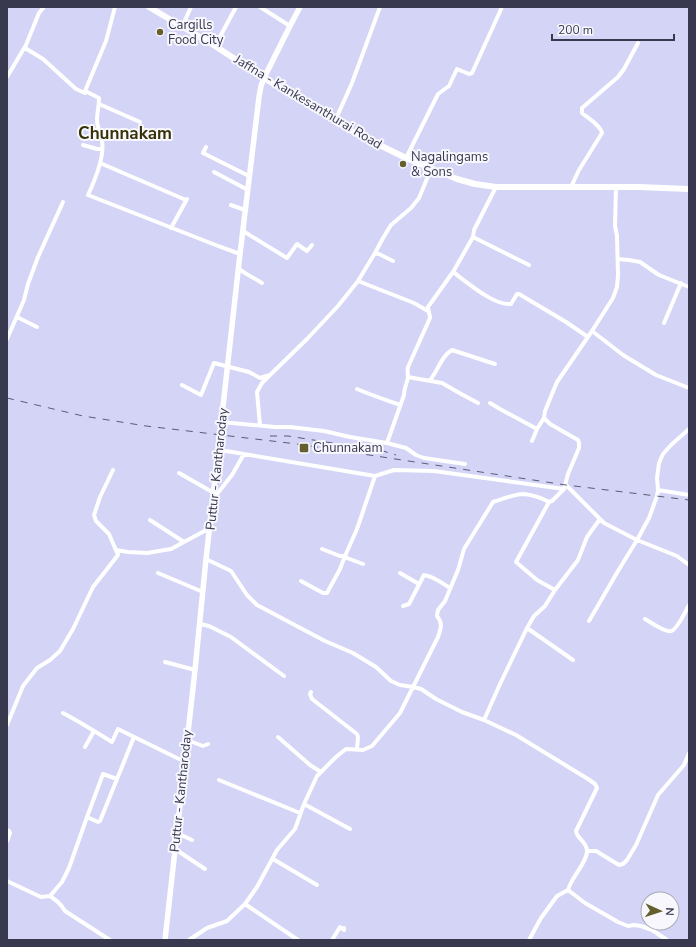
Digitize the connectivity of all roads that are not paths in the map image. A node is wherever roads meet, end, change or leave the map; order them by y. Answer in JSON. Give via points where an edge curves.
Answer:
{"nodes":[{"id":1,"x":44,"y":7,"type":"edge"},
{"id":2,"x":115,"y":7,"type":"edge"},
{"id":3,"x":149,"y":7,"type":"edge"},
{"id":4,"x":191,"y":7,"type":"edge"},
{"id":5,"x":236,"y":7,"type":"edge"},
{"id":6,"x":260,"y":7,"type":"edge"},
{"id":7,"x":300,"y":7,"type":"edge"},
{"id":8,"x":380,"y":7,"type":"edge"},
{"id":9,"x":502,"y":7,"type":"edge"},
{"id":10,"x":290,"y":26,"type":"junction"},
{"id":11,"x":182,"y":27,"type":"junction"},
{"id":12,"x":638,"y":43,"type":"dead end"},
{"id":13,"x":215,"y":46,"type":"junction"},
{"id":14,"x":24,"y":48,"type":"junction"},
{"id":15,"x":7,"y":76,"type":"edge"},
{"id":16,"x":264,"y":78,"type":"junction"},
{"id":17,"x":85,"y":91,"type":"junction"},
{"id":18,"x":99,"y":104,"type":"junction"},
{"id":19,"x":335,"y":121,"type":"junction"},
{"id":20,"x":140,"y":122,"type":"dead end"},
{"id":21,"x":83,"y":145,"type":"dead end"},
{"id":22,"x":206,"y":147,"type":"dead end"},
{"id":23,"x":102,"y":149,"type":"junction"},
{"id":24,"x":406,"y":158,"type":"junction"},
{"id":25,"x":100,"y":163,"type":"junction"},
{"id":26,"x":432,"y":169,"type":"junction"},
{"id":27,"x":214,"y":172,"type":"dead end"},
{"id":28,"x":249,"y":176,"type":"junction"},
{"id":29,"x":571,"y":186,"type":"junction"},
{"id":30,"x":496,"y":187,"type":"junction"},
{"id":31,"x":616,"y":187,"type":"junction"},
{"id":32,"x":689,"y":189,"type":"edge"},
{"id":33,"x":248,"y":190,"type":"junction"},
{"id":34,"x":63,"y":202,"type":"dead end"},
{"id":35,"x":231,"y":205,"type":"dead end"},
{"id":36,"x":245,"y":210,"type":"junction"},
{"id":37,"x":171,"y":228,"type":"junction"},
{"id":38,"x":243,"y":231,"type":"junction"},
{"id":39,"x":473,"y":237,"type":"junction"},
{"id":40,"x":312,"y":245,"type":"dead end"},
{"id":41,"x":375,"y":253,"type":"junction"},
{"id":42,"x":240,"y":254,"type":"junction"},
{"id":43,"x":618,"y":259,"type":"junction"},
{"id":44,"x":393,"y":261,"type":"dead end"},
{"id":45,"x":529,"y":265,"type":"dead end"},
{"id":46,"x":239,"y":269,"type":"junction"},
{"id":47,"x":453,"y":272,"type":"junction"},
{"id":48,"x":358,"y":281,"type":"junction"},
{"id":49,"x":262,"y":283,"type":"dead end"},
{"id":50,"x":681,"y":283,"type":"junction"},
{"id":51,"x":689,"y":286,"type":"edge"},
{"id":52,"x":428,"y":311,"type":"junction"},
{"id":53,"x":17,"y":317,"type":"junction"},
{"id":54,"x":664,"y":324,"type":"dead end"},
{"id":55,"x":36,"y":327,"type":"dead end"},
{"id":56,"x":592,"y":331,"type":"junction"},
{"id":57,"x":588,"y":337,"type":"junction"},
{"id":58,"x":7,"y":339,"type":"edge"},
{"id":59,"x":495,"y":364,"type":"dead end"},
{"id":60,"x":228,"y":367,"type":"junction"},
{"id":61,"x":270,"y":375,"type":"junction"},
{"id":62,"x":408,"y":377,"type":"junction"},
{"id":63,"x":430,"y":380,"type":"junction"},
{"id":64,"x":182,"y":385,"type":"dead end"},
{"id":65,"x":689,"y":388,"type":"edge"},
{"id":66,"x":357,"y":389,"type":"dead end"},
{"id":67,"x":478,"y":403,"type":"dead end"},
{"id":68,"x":490,"y":403,"type":"dead end"},
{"id":69,"x":400,"y":405,"type":"junction"},
{"id":70,"x":544,"y":418,"type":"junction"},
{"id":71,"x":221,"y":422,"type":"junction"},
{"id":72,"x":260,"y":425,"type":"junction"},
{"id":73,"x":537,"y":428,"type":"junction"},
{"id":74,"x":689,"y":429,"type":"edge"},
{"id":75,"x":532,"y":440,"type":"dead end"},
{"id":76,"x":388,"y":443,"type":"junction"},
{"id":77,"x":219,"y":450,"type":"junction"},
{"id":78,"x":244,"y":454,"type":"junction"},
{"id":79,"x":465,"y":464,"type":"dead end"},
{"id":80,"x":113,"y":470,"type":"dead end"},
{"id":81,"x":180,"y":473,"type":"dead end"},
{"id":82,"x":375,"y":476,"type":"junction"},
{"id":83,"x":565,"y":487,"type":"junction"},
{"id":84,"x":658,"y":490,"type":"junction"},
{"id":85,"x":214,"y":493,"type":"junction"},
{"id":86,"x":689,"y":495,"type":"edge"},
{"id":87,"x":213,"y":499,"type":"junction"},
{"id":88,"x":549,"y":502,"type":"junction"},
{"id":89,"x":600,"y":519,"type":"junction"},
{"id":90,"x":150,"y":520,"type":"dead end"},
{"id":91,"x":210,"y":528,"type":"junction"},
{"id":92,"x":637,"y":540,"type":"junction"},
{"id":93,"x":184,"y":542,"type":"junction"},
{"id":94,"x":322,"y":549,"type":"dead end"},
{"id":95,"x":116,"y":550,"type":"junction"},
{"id":96,"x":345,"y":556,"type":"junction"},
{"id":97,"x":206,"y":559,"type":"junction"},
{"id":98,"x":362,"y":564,"type":"dead end"},
{"id":99,"x":689,"y":565,"type":"edge"},
{"id":100,"x":158,"y":573,"type":"dead end"},
{"id":101,"x":400,"y":573,"type":"dead end"},
{"id":102,"x":301,"y":581,"type":"dead end"},
{"id":103,"x":419,"y":584,"type":"junction"},
{"id":104,"x":450,"y":588,"type":"junction"},
{"id":105,"x":555,"y":590,"type":"junction"},
{"id":106,"x":203,"y":592,"type":"junction"},
{"id":107,"x":689,"y":605,"type":"edge"},
{"id":108,"x":403,"y":606,"type":"dead end"},
{"id":109,"x":645,"y":619,"type":"dead end"},
{"id":110,"x":589,"y":621,"type":"dead end"},
{"id":111,"x":200,"y":624,"type":"junction"},
{"id":112,"x":527,"y":628,"type":"junction"},
{"id":113,"x":573,"y":660,"type":"dead end"},
{"id":114,"x":165,"y":662,"type":"dead end"},
{"id":115,"x":195,"y":670,"type":"junction"},
{"id":116,"x":284,"y":676,"type":"dead end"},
{"id":117,"x":413,"y":687,"type":"junction"},
{"id":118,"x":311,"y":692,"type":"dead end"},
{"id":119,"x":63,"y":713,"type":"dead end"},
{"id":120,"x":484,"y":720,"type":"junction"},
{"id":121,"x":7,"y":725,"type":"edge"},
{"id":122,"x":94,"y":731,"type":"junction"},
{"id":123,"x":134,"y":737,"type":"junction"},
{"id":124,"x":278,"y":737,"type":"dead end"},
{"id":125,"x":187,"y":740,"type":"junction"},
{"id":126,"x":208,"y":744,"type":"dead end"},
{"id":127,"x":85,"y":747,"type":"dead end"},
{"id":128,"x":357,"y":749,"type":"junction"},
{"id":129,"x":689,"y":753,"type":"edge"},
{"id":130,"x":185,"y":761,"type":"junction"},
{"id":131,"x":321,"y":772,"type":"junction"},
{"id":132,"x":117,"y":779,"type":"junction"},
{"id":133,"x":219,"y":780,"type":"dead end"},
{"id":134,"x":304,"y":804,"type":"junction"},
{"id":135,"x":300,"y":813,"type":"junction"},
{"id":136,"x":87,"y":817,"type":"junction"},
{"id":137,"x":350,"y":829,"type":"dead end"},
{"id":138,"x":7,"y":830,"type":"edge"},
{"id":139,"x":177,"y":833,"type":"junction"},
{"id":140,"x":7,"y":840,"type":"edge"},
{"id":141,"x":192,"y":840,"type":"dead end"},
{"id":142,"x":175,"y":850,"type":"junction"},
{"id":143,"x":588,"y":851,"type":"junction"},
{"id":144,"x":273,"y":859,"type":"junction"},
{"id":145,"x":205,"y":869,"type":"dead end"},
{"id":146,"x":7,"y":881,"type":"edge"},
{"id":147,"x":317,"y":885,"type":"dead end"},
{"id":148,"x":568,"y":890,"type":"junction"},
{"id":149,"x":50,"y":896,"type":"junction"},
{"id":150,"x":245,"y":904,"type":"junction"},
{"id":151,"x":344,"y":928,"type":"dead end"},
{"id":152,"x":110,"y":940,"type":"edge"},
{"id":153,"x":164,"y":940,"type":"edge"},
{"id":154,"x":189,"y":940,"type":"edge"},
{"id":155,"x":298,"y":940,"type":"edge"},
{"id":156,"x":332,"y":940,"type":"edge"},
{"id":157,"x":529,"y":940,"type":"edge"},
{"id":158,"x":668,"y":940,"type":"edge"}],
"edges":[{"from":1,"to":14,"type":"street"},
{"from":2,"to":17,"type":"street","via":[[106,41]]},
{"from":3,"to":11,"type":"main road","name":"Jaffna - Kankesanthurai Road"},
{"from":4,"to":11,"type":"street"},
{"from":5,"to":13,"type":"street"},
{"from":6,"to":10,"type":"street"},
{"from":7,"to":10,"type":"main road","name":"Puttur - Kantharoday"},
{"from":8,"to":19,"type":"street"},
{"from":9,"to":24,"type":"street","via":[[472,73],[457,69],[449,86],[438,94]]},
{"from":10,"to":16,"type":"main road","name":"Puttur - Kantharoday"},
{"from":11,"to":13,"type":"main road","name":"Jaffna - Kankesanthurai Road"},
{"from":12,"to":29,"type":"street","via":[[618,77],[581,110],[602,133]]},
{"from":13,"to":16,"type":"main road","name":"Jaffna - Kankesanthurai Road"},
{"from":14,"to":15,"type":"street"},
{"from":14,"to":17,"type":"street","via":[[43,59],[76,90],[84,93]]},
{"from":16,"to":19,"type":"main road","name":"Jaffna - Kankesanthurai Road"},
{"from":16,"to":28,"type":"main road","name":"Puttur - Kantharoday","via":[[259,97]]},
{"from":17,"to":18,"type":"street","via":[[99,98]]},
{"from":18,"to":20,"type":"street"},
{"from":18,"to":23,"type":"street","via":[[97,121],[103,143]]},
{"from":19,"to":24,"type":"main road","name":"Jaffna - Kankesanthurai Road"},
{"from":21,"to":23,"type":"street"},
{"from":22,"to":28,"type":"street","via":[[203,153]]},
{"from":23,"to":25,"type":"street"},
{"from":24,"to":26,"type":"main road","name":"Jaffna - Kankesanthurai Road"},
{"from":25,"to":37,"type":"street","via":[[88,195]]},
{"from":25,"to":37,"type":"street","via":[[187,199]]},
{"from":26,"to":30,"type":"main road","name":"Jaffna - Kankesanthurai Road","via":[[475,184]]},
{"from":26,"to":41,"type":"street","via":[[419,198],[391,225]]},
{"from":27,"to":33,"type":"street"},
{"from":28,"to":33,"type":"main road","name":"Puttur - Kantharoday"},
{"from":29,"to":30,"type":"main road","name":"Jaffna - Kankesanthurai Road"},
{"from":29,"to":31,"type":"main road","name":"Jaffna - Kankesanthurai Road"},
{"from":30,"to":39,"type":"street","via":[[474,230]]},
{"from":31,"to":32,"type":"main road","name":"Jaffna - Kankesanthurai Road"},
{"from":31,"to":43,"type":"street","via":[[615,226]]},
{"from":33,"to":36,"type":"main road","name":"Puttur - Kantharoday"},
{"from":34,"to":53,"type":"street","via":[[38,257]]},
{"from":35,"to":36,"type":"street"},
{"from":36,"to":38,"type":"main road","name":"Puttur - Kantharoday"},
{"from":37,"to":42,"type":"street"},
{"from":38,"to":40,"type":"street","via":[[287,258],[297,244],[307,251]]},
{"from":38,"to":42,"type":"main road","name":"Puttur - Kantharoday"},
{"from":39,"to":45,"type":"street"},
{"from":39,"to":47,"type":"street"},
{"from":41,"to":44,"type":"street"},
{"from":41,"to":48,"type":"street"},
{"from":42,"to":46,"type":"main road","name":"Puttur - Kantharoday"},
{"from":43,"to":50,"type":"street","via":[[640,262],[659,274]]},
{"from":43,"to":56,"type":"street","via":[[617,287]]},
{"from":46,"to":49,"type":"street"},
{"from":46,"to":60,"type":"main road","name":"Puttur - Kantharoday"},
{"from":47,"to":52,"type":"street","via":[[428,307]]},
{"from":47,"to":57,"type":"street","via":[[497,301],[512,304],[519,294]]},
{"from":48,"to":52,"type":"street"},
{"from":48,"to":61,"type":"street","via":[[338,306]]},
{"from":50,"to":51,"type":"street"},
{"from":50,"to":54,"type":"street"},
{"from":52,"to":62,"type":"street","via":[[430,318],[408,367]]},
{"from":53,"to":55,"type":"street"},
{"from":53,"to":58,"type":"street"},
{"from":56,"to":57,"type":"street"},
{"from":56,"to":65,"type":"street","via":[[623,355],[656,375]]},
{"from":57,"to":70,"type":"street","via":[[557,382],[544,411]]},
{"from":59,"to":63,"type":"street","via":[[452,350],[447,353]]},
{"from":60,"to":61,"type":"street","via":[[249,372],[260,378]]},
{"from":60,"to":64,"type":"street","via":[[214,363],[201,395]]},
{"from":60,"to":71,"type":"main road","name":"Puttur - Kantharoday"},
{"from":61,"to":72,"type":"street","via":[[257,392]]},
{"from":62,"to":63,"type":"street"},
{"from":62,"to":69,"type":"street"},
{"from":63,"to":67,"type":"street","via":[[442,383]]},
{"from":66,"to":69,"type":"street"},
{"from":68,"to":73,"type":"street"},
{"from":69,"to":76,"type":"street"},
{"from":70,"to":73,"type":"street"},
{"from":70,"to":83,"type":"street","via":[[579,443]]},
{"from":71,"to":72,"type":"street"},
{"from":71,"to":77,"type":"main road","name":"Puttur - Kantharoday"},
{"from":72,"to":76,"type":"street","via":[[324,431]]},
{"from":73,"to":75,"type":"street"},
{"from":74,"to":84,"type":"street","via":[[663,454],[659,463]]},
{"from":76,"to":79,"type":"street","via":[[406,448],[424,458]]},
{"from":77,"to":78,"type":"street"},
{"from":77,"to":85,"type":"main road","name":"Puttur - Kantharoday"},
{"from":78,"to":82,"type":"street"},
{"from":78,"to":87,"type":"street","via":[[232,475]]},
{"from":80,"to":95,"type":"street","via":[[94,515],[96,521],[109,534]]},
{"from":81,"to":85,"type":"street"},
{"from":82,"to":83,"type":"street","via":[[394,470],[434,471]]},
{"from":82,"to":96,"type":"street"},
{"from":83,"to":88,"type":"street"},
{"from":83,"to":89,"type":"street"},
{"from":84,"to":86,"type":"street"},
{"from":84,"to":92,"type":"street","via":[[649,518]]},
{"from":85,"to":87,"type":"main road","name":"Puttur - Kantharoday"},
{"from":87,"to":91,"type":"main road","name":"Puttur - Kantharoday"},
{"from":88,"to":104,"type":"street","via":[[524,494],[493,502],[464,549]]},
{"from":88,"to":105,"type":"street","via":[[516,562],[537,580]]},
{"from":89,"to":92,"type":"street"},
{"from":89,"to":105,"type":"street","via":[[587,537],[578,560]]},
{"from":90,"to":93,"type":"street"},
{"from":91,"to":93,"type":"street"},
{"from":91,"to":97,"type":"main road","name":"Puttur - Kantharoday"},
{"from":92,"to":99,"type":"street","via":[[677,556]]},
{"from":92,"to":110,"type":"street"},
{"from":93,"to":95,"type":"street","via":[[171,549],[147,553]]},
{"from":94,"to":96,"type":"street"},
{"from":95,"to":121,"type":"street","via":[[118,555],[93,587],[60,651],[37,668],[23,686]]},
{"from":96,"to":98,"type":"street"},
{"from":96,"to":102,"type":"street","via":[[327,593]]},
{"from":97,"to":106,"type":"main road","name":"Puttur - Kantharoday"},
{"from":97,"to":117,"type":"street","via":[[231,571],[246,595],[257,605],[353,653],[376,667],[391,681]]},
{"from":100,"to":106,"type":"street"},
{"from":101,"to":103,"type":"street"},
{"from":103,"to":104,"type":"street","via":[[424,575],[427,575]]},
{"from":103,"to":108,"type":"street","via":[[409,604]]},
{"from":104,"to":117,"type":"street","via":[[438,610],[437,616],[442,625],[438,637]]},
{"from":105,"to":112,"type":"street"},
{"from":106,"to":111,"type":"main road","name":"Puttur - Kantharoday"},
{"from":107,"to":109,"type":"street","via":[[672,631]]},
{"from":111,"to":115,"type":"main road","name":"Puttur - Kantharoday"},
{"from":111,"to":116,"type":"street","via":[[231,637]]},
{"from":112,"to":113,"type":"street"},
{"from":112,"to":120,"type":"street"},
{"from":114,"to":115,"type":"street"},
{"from":115,"to":125,"type":"main road","name":"Puttur - Kantharoday"},
{"from":117,"to":120,"type":"street","via":[[462,712]]},
{"from":117,"to":128,"type":"street","via":[[400,713],[372,746],[363,750]]},
{"from":118,"to":128,"type":"street","via":[[312,699],[357,734]]},
{"from":119,"to":122,"type":"street"},
{"from":120,"to":143,"type":"street","via":[[516,735],[595,784],[597,788],[576,831],[576,835]]},
{"from":122,"to":123,"type":"street","via":[[112,742],[118,730]]},
{"from":122,"to":127,"type":"street"},
{"from":123,"to":130,"type":"street"},
{"from":123,"to":132,"type":"street"},
{"from":124,"to":131,"type":"street"},
{"from":125,"to":126,"type":"street","via":[[203,746]]},
{"from":125,"to":130,"type":"main road","name":"Puttur - Kantharoday"},
{"from":128,"to":131,"type":"street","via":[[346,749]]},
{"from":129,"to":143,"type":"street","via":[[684,764],[658,795],[636,845],[623,864],[619,865],[596,851]]},
{"from":130,"to":139,"type":"main road","name":"Puttur - Kantharoday"},
{"from":131,"to":134,"type":"street"},
{"from":132,"to":136,"type":"street","via":[[100,821]]},
{"from":132,"to":136,"type":"street","via":[[103,774]]},
{"from":133,"to":135,"type":"street"},
{"from":134,"to":135,"type":"street"},
{"from":134,"to":137,"type":"street"},
{"from":135,"to":144,"type":"street","via":[[295,829]]},
{"from":136,"to":149,"type":"street","via":[[69,868],[62,882]]},
{"from":138,"to":140,"type":"street","via":[[10,833]]},
{"from":139,"to":141,"type":"street"},
{"from":139,"to":142,"type":"main road","name":"Puttur - Kantharoday"},
{"from":142,"to":145,"type":"street"},
{"from":142,"to":153,"type":"main road","name":"Puttur - Kantharoday"},
{"from":143,"to":148,"type":"street"},
{"from":144,"to":147,"type":"street"},
{"from":144,"to":150,"type":"street"},
{"from":146,"to":149,"type":"street","via":[[41,898]]},
{"from":148,"to":157,"type":"street","via":[[557,896]]},
{"from":148,"to":158,"type":"street","via":[[618,922],[628,926],[641,926]]},
{"from":149,"to":152,"type":"street","via":[[57,900],[65,911]]},
{"from":150,"to":154,"type":"street","via":[[227,921],[207,928]]},
{"from":150,"to":155,"type":"street"},
{"from":151,"to":156,"type":"street","via":[[340,927]]}]}
